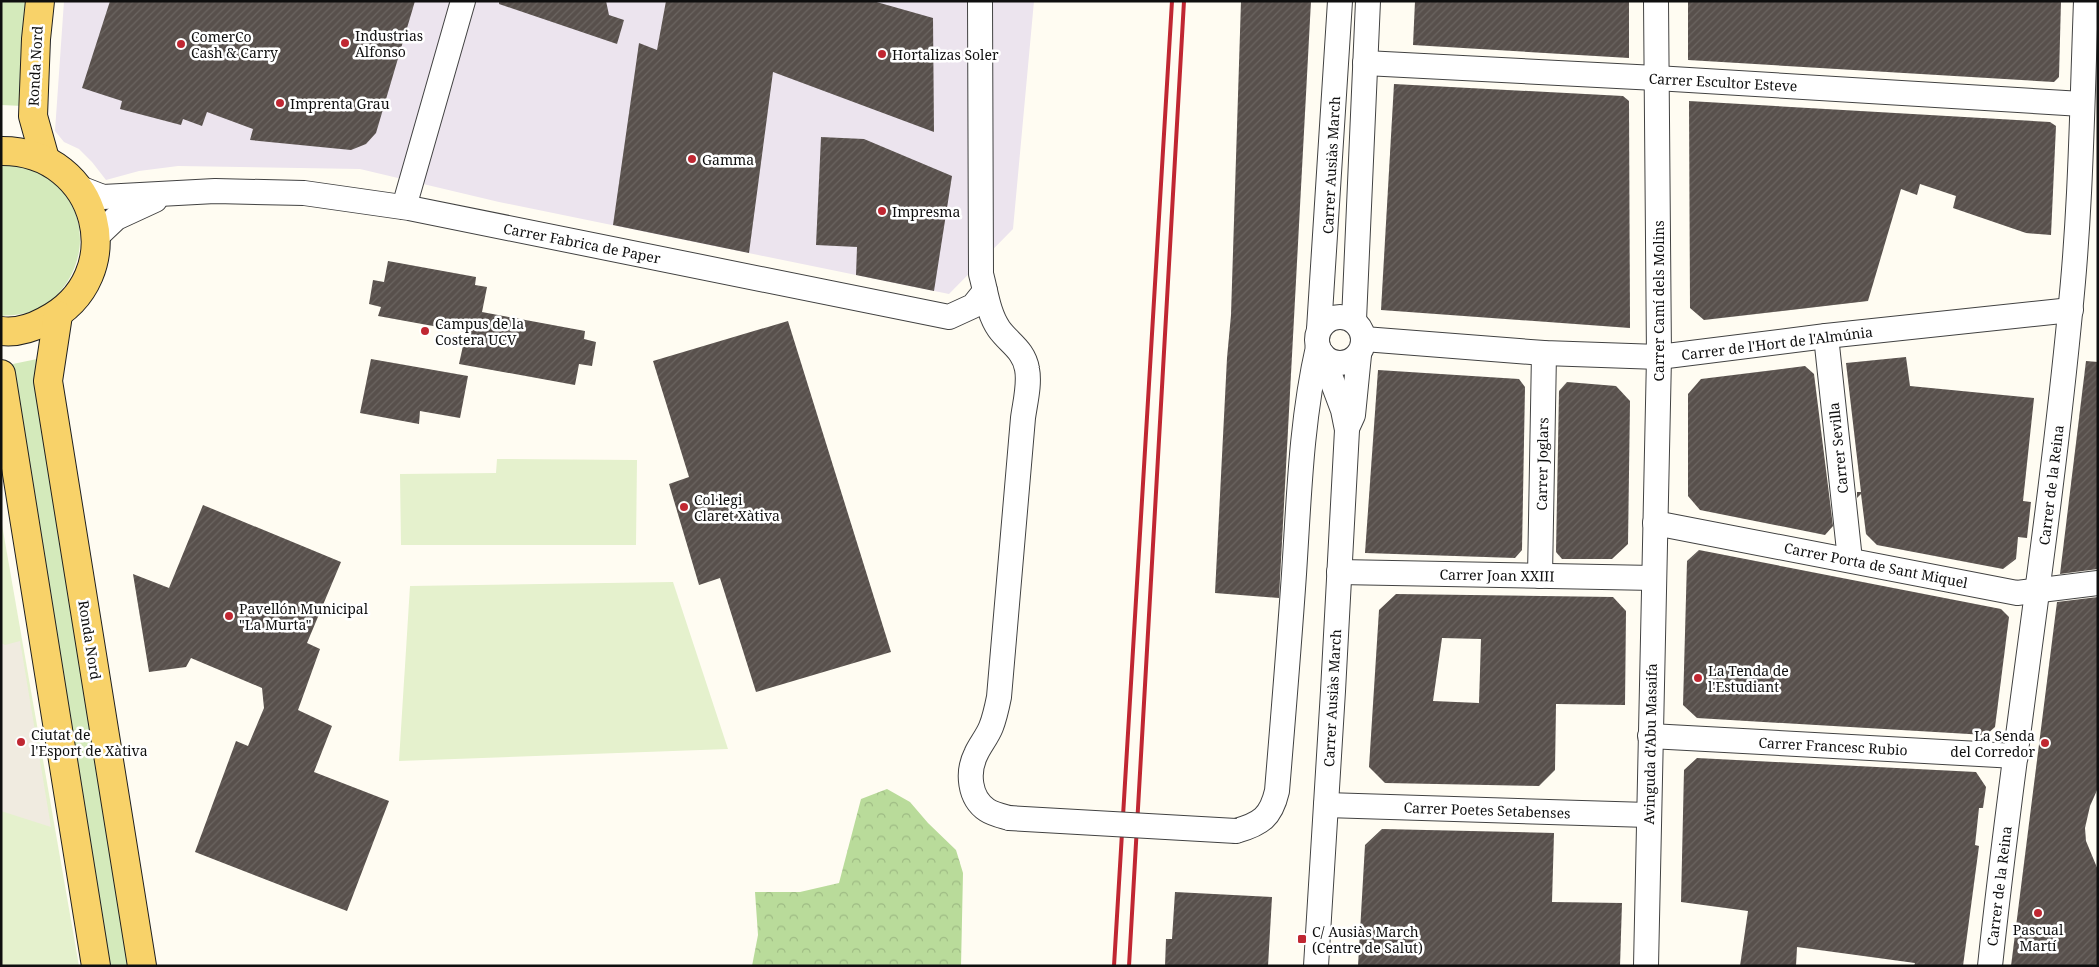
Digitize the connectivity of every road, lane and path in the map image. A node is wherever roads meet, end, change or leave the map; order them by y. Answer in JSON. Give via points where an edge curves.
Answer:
{"nodes":[{"id":1,"x":40,"y":1,"type":"edge"},
{"id":2,"x":463,"y":1,"type":"edge"},
{"id":3,"x":980,"y":1,"type":"edge"},
{"id":4,"x":1340,"y":1,"type":"edge"},
{"id":5,"x":1368,"y":1,"type":"edge"},
{"id":6,"x":1656,"y":1,"type":"edge"},
{"id":7,"x":2086,"y":1,"type":"edge"},
{"id":8,"x":1365,"y":63,"type":"junction"},
{"id":9,"x":1656,"y":78,"type":"junction"},
{"id":10,"x":2082,"y":104,"type":"junction"},
{"id":11,"x":1,"y":151,"type":"edge"},
{"id":12,"x":45,"y":158,"type":"junction"},
{"id":13,"x":80,"y":188,"type":"junction"},
{"id":14,"x":166,"y":194,"type":"junction"},
{"id":15,"x":404,"y":207,"type":"junction"},
{"id":16,"x":96,"y":237,"type":"junction"},
{"id":17,"x":985,"y":290,"type":"junction"},
{"id":18,"x":2071,"y":310,"type":"junction"},
{"id":19,"x":58,"y":315,"type":"junction"},
{"id":20,"x":1,"y":331,"type":"edge"},
{"id":21,"x":1826,"y":336,"type":"junction"},
{"id":22,"x":1359,"y":338,"type":"junction"},
{"id":23,"x":1320,"y":344,"type":"junction"},
{"id":24,"x":1544,"y":352,"type":"junction"},
{"id":25,"x":1659,"y":357,"type":"junction"},
{"id":26,"x":1,"y":374,"type":"edge"},
{"id":27,"x":1347,"y":430,"type":"junction"},
{"id":28,"x":1655,"y":523,"type":"junction"},
{"id":29,"x":1850,"y":560,"type":"junction"},
{"id":30,"x":1339,"y":572,"type":"junction"},
{"id":31,"x":1540,"y":576,"type":"junction"},
{"id":32,"x":1654,"y":578,"type":"junction"},
{"id":33,"x":2098,"y":583,"type":"edge"},
{"id":34,"x":2038,"y":589,"type":"junction"},
{"id":35,"x":1650,"y":736,"type":"junction"},
{"id":36,"x":2016,"y":756,"type":"junction"},
{"id":37,"x":1326,"y":805,"type":"junction"},
{"id":38,"x":1648,"y":815,"type":"junction"},
{"id":39,"x":96,"y":966,"type":"edge"},
{"id":40,"x":142,"y":966,"type":"edge"},
{"id":41,"x":1316,"y":966,"type":"edge"},
{"id":42,"x":1646,"y":966,"type":"edge"},
{"id":43,"x":1990,"y":966,"type":"edge"}],
"edges":[{"from":1,"to":12,"type":"main road","name":"Ronda Nord","via":[[33,116]]},
{"from":2,"to":15,"type":"street"},
{"from":3,"to":17,"type":"street","via":[[982,274]]},
{"from":4,"to":23,"type":"street","name":"Carrer Ausiàs March"},
{"from":5,"to":8,"type":"street","name":"Carrer Ausiàs March"},
{"from":6,"to":9,"type":"street","name":"Carrer Camí dels Molins"},
{"from":7,"to":10,"type":"street","name":"Carrer de la Reina"},
{"from":8,"to":9,"type":"street","name":"Carrer Escultor Esteve"},
{"from":8,"to":22,"type":"street","name":"Carrer Ausiàs March"},
{"from":9,"to":10,"type":"street","name":"Carrer Escultor Esteve"},
{"from":9,"to":25,"type":"street","name":"Carrer Camí dels Molins"},
{"from":10,"to":18,"type":"street","name":"Carrer de la Reina"},
{"from":11,"to":12,"type":"main road","via":[[19,151]]},
{"from":12,"to":13,"type":"main road"},
{"from":13,"to":14,"type":"street","name":"Carrer Fabrica de Paper","via":[[104,197]]},
{"from":13,"to":16,"type":"main road","via":[[92,211]]},
{"from":14,"to":15,"type":"street","name":"Carrer Fabrica de Paper","via":[[278,192]]},
{"from":14,"to":16,"type":"street","name":"Carrer Fabrica de Paper","via":[[116,218]]},
{"from":15,"to":17,"type":"street","name":"Carrer Fabrica de Paper","via":[[949,317],[973,306]]},
{"from":16,"to":19,"type":"main road","via":[[89,274],[79,294]]},
{"from":17,"to":23,"type":"street","name":"Carrer Ausiàs March","bridge":true,"via":[[998,328],[1022,353],[1028,380],[999,697],[991,728],[976,755],[971,774],[974,795],[979,802],[986,810],[1009,818],[1236,831],[1258,823],[1268,815],[1277,791],[1301,461],[1308,400]]},
{"from":18,"to":21,"type":"street","name":"Carrer de l'Hort de l'Almúnia"},
{"from":18,"to":34,"type":"street","name":"Carrer de la Reina"},
{"from":19,"to":20,"type":"main road","via":[[32,328]]},
{"from":19,"to":40,"type":"main road","name":"Ronda Nord","via":[[48,381]]},
{"from":21,"to":25,"type":"street","name":"Carrer de l'Hort de l'Almúnia"},
{"from":21,"to":29,"type":"street","name":"Carrer Sevilla"},
{"from":22,"to":23,"type":"street","via":[[1347,362],[1340,364],[1333,362]]},
{"from":22,"to":23,"type":"street","via":[[1347,317],[1339,316],[1324,322]]},
{"from":22,"to":24,"type":"street","name":"Carrer de l'Hort de l'Almúnia"},
{"from":22,"to":27,"type":"street","name":"Carrer Ausiàs March","via":[[1353,415]]},
{"from":23,"to":27,"type":"street","name":"Carrer Ausiàs March"},
{"from":24,"to":25,"type":"street","name":"Carrer de l'Hort de l'Almúnia"},
{"from":24,"to":31,"type":"street","name":"Carrer Joglars"},
{"from":25,"to":28,"type":"street","name":"Carrer Camí dels Molins"},
{"from":26,"to":39,"type":"main road"},
{"from":27,"to":30,"type":"street","name":"Carrer Ausiàs March"},
{"from":28,"to":29,"type":"street","name":"Carrer Porta de Sant Miquel"},
{"from":28,"to":32,"type":"street","name":"Avinguda d'Abu Masaifa"},
{"from":29,"to":34,"type":"street","name":"Carrer Porta de Sant Miquel","via":[[2017,593]]},
{"from":30,"to":31,"type":"street","name":"Carrer Joan XXIII"},
{"from":30,"to":37,"type":"street","name":"Carrer Ausiàs March"},
{"from":31,"to":32,"type":"street","name":"Carrer Joan XXIII"},
{"from":32,"to":35,"type":"street","name":"Avinguda d'Abu Masaifa"},
{"from":33,"to":34,"type":"street","name":"Carrer Porta de Sant Miquel"},
{"from":34,"to":36,"type":"street","name":"Carrer de la Reina"},
{"from":35,"to":36,"type":"street","name":"Carrer Francesc Rubio"},
{"from":35,"to":38,"type":"street","name":"Avinguda d'Abu Masaifa"},
{"from":36,"to":43,"type":"street","name":"Carrer de la Reina"},
{"from":37,"to":38,"type":"street","name":"Carrer Poetes Setabenses"},
{"from":37,"to":41,"type":"street","name":"Carrer Ausiàs March"},
{"from":38,"to":42,"type":"street","name":"Avinguda d'Abu Masaifa"}]}
